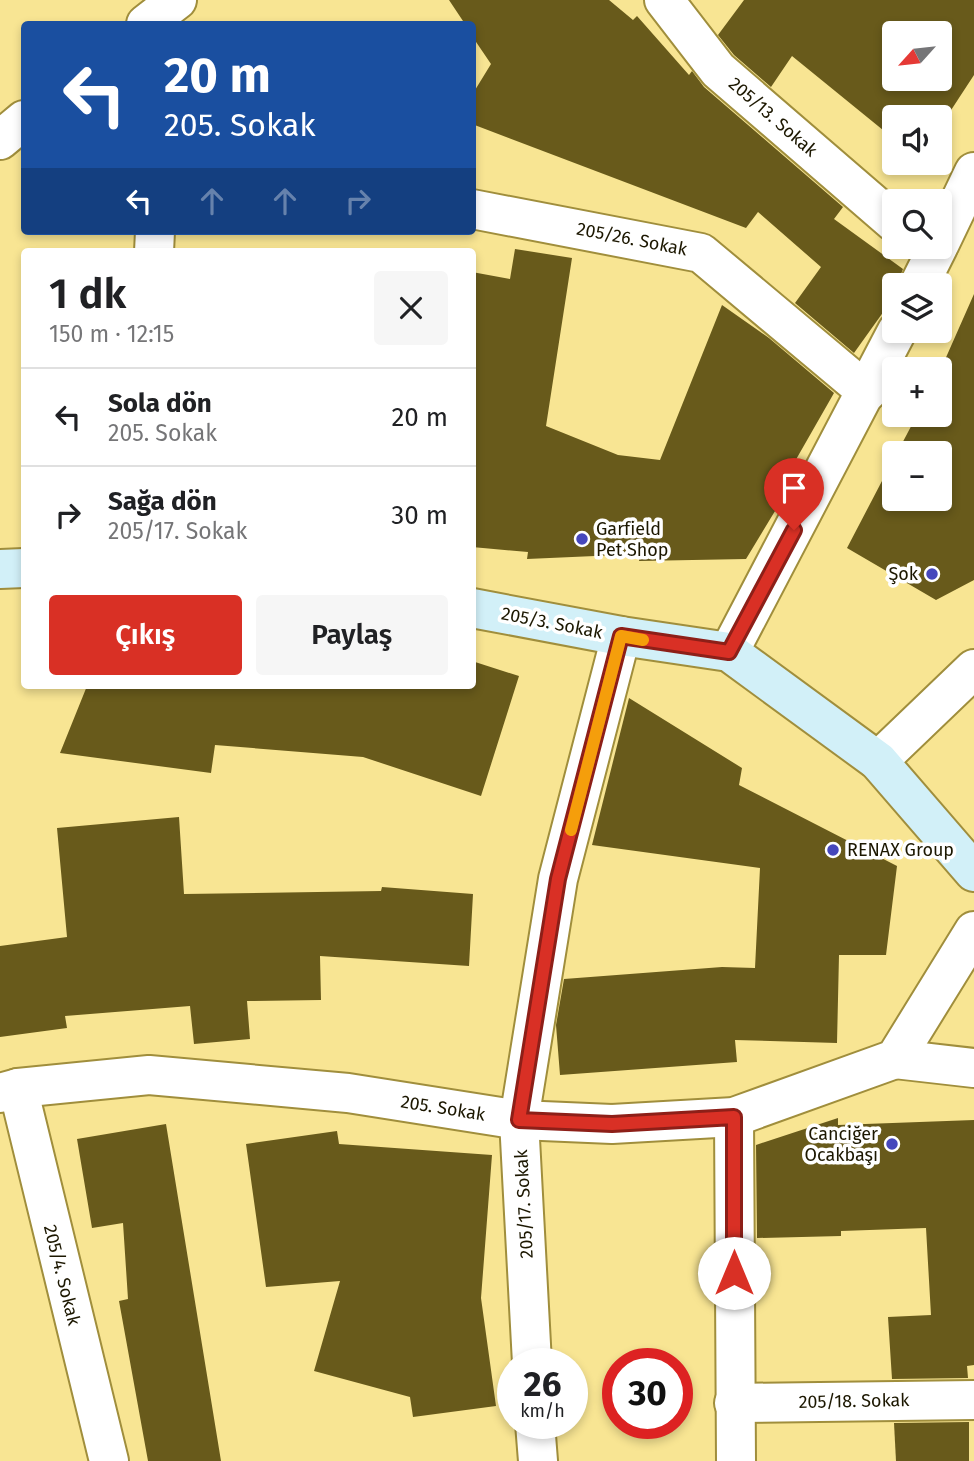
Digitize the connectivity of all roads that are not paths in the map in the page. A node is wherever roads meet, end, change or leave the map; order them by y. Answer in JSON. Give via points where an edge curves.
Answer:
{"nodes":[{"id":1,"x":664,"y":0,"type":"edge"},
{"id":2,"x":21,"y":122,"type":"edge"},
{"id":3,"x":0,"y":140,"type":"edge"},
{"id":4,"x":974,"y":172,"type":"edge"},
{"id":5,"x":476,"y":210,"type":"edge"},
{"id":6,"x":882,"y":212,"type":"edge"},
{"id":7,"x":952,"y":214,"type":"edge"},
{"id":8,"x":891,"y":343,"type":"edge"},
{"id":9,"x":867,"y":392,"type":"junction"},
{"id":10,"x":21,"y":568,"type":"edge"},
{"id":11,"x":0,"y":569,"type":"edge"},
{"id":12,"x":476,"y":609,"type":"edge"},
{"id":13,"x":621,"y":636,"type":"junction"},
{"id":14,"x":729,"y":652,"type":"junction"},
{"id":15,"x":974,"y":669,"type":"edge"},
{"id":16,"x":878,"y":761,"type":"junction"},
{"id":17,"x":974,"y":872,"type":"edge"},
{"id":18,"x":974,"y":931,"type":"edge"},
{"id":19,"x":895,"y":1059,"type":"junction"},
{"id":20,"x":974,"y":1068,"type":"edge"},
{"id":21,"x":9,"y":1090,"type":"edge"},
{"id":22,"x":734,"y":1117,"type":"junction"},
{"id":23,"x":519,"y":1120,"type":"junction"},
{"id":24,"x":531,"y":1348,"type":"edge"},
{"id":25,"x":974,"y":1400,"type":"edge"},
{"id":26,"x":734,"y":1403,"type":"junction"},
{"id":27,"x":536,"y":1439,"type":"edge"},
{"id":28,"x":109,"y":1461,"type":"edge"},
{"id":29,"x":537,"y":1461,"type":"edge"},
{"id":30,"x":736,"y":1461,"type":"edge"}],
"edges":[{"from":1,"to":6,"type":"street","name":"205/13. Sokak","via":[[718,70]]},
{"from":2,"to":3,"type":"street"},
{"from":4,"to":7,"type":"street"},
{"from":5,"to":9,"type":"street","name":"205/26. Sokak","via":[[701,253]]},
{"from":8,"to":9,"type":"street"},
{"from":9,"to":14,"type":"street"},
{"from":10,"to":11,"type":"main road"},
{"from":12,"to":13,"type":"main road","name":"205/3. Sokak"},
{"from":13,"to":14,"type":"main road","name":"205/3. Sokak"},
{"from":13,"to":23,"type":"street","name":"205/17. Sokak","via":[[558,879]]},
{"from":14,"to":16,"type":"main road"},
{"from":15,"to":16,"type":"street"},
{"from":16,"to":17,"type":"main road"},
{"from":18,"to":19,"type":"street"},
{"from":19,"to":20,"type":"street"},
{"from":19,"to":22,"type":"street","name":"205. Sokak"},
{"from":21,"to":23,"type":"street","name":"205. Sokak","via":[[149,1075],[348,1093]]},
{"from":21,"to":28,"type":"street","name":"205/4. Sokak"},
{"from":22,"to":23,"type":"street","name":"205. Sokak","via":[[612,1124]]},
{"from":22,"to":26,"type":"street"},
{"from":23,"to":24,"type":"street","name":"205/17. Sokak"},
{"from":25,"to":26,"type":"street","name":"205/18. Sokak"},
{"from":26,"to":30,"type":"street"},
{"from":27,"to":29,"type":"street"}]}
